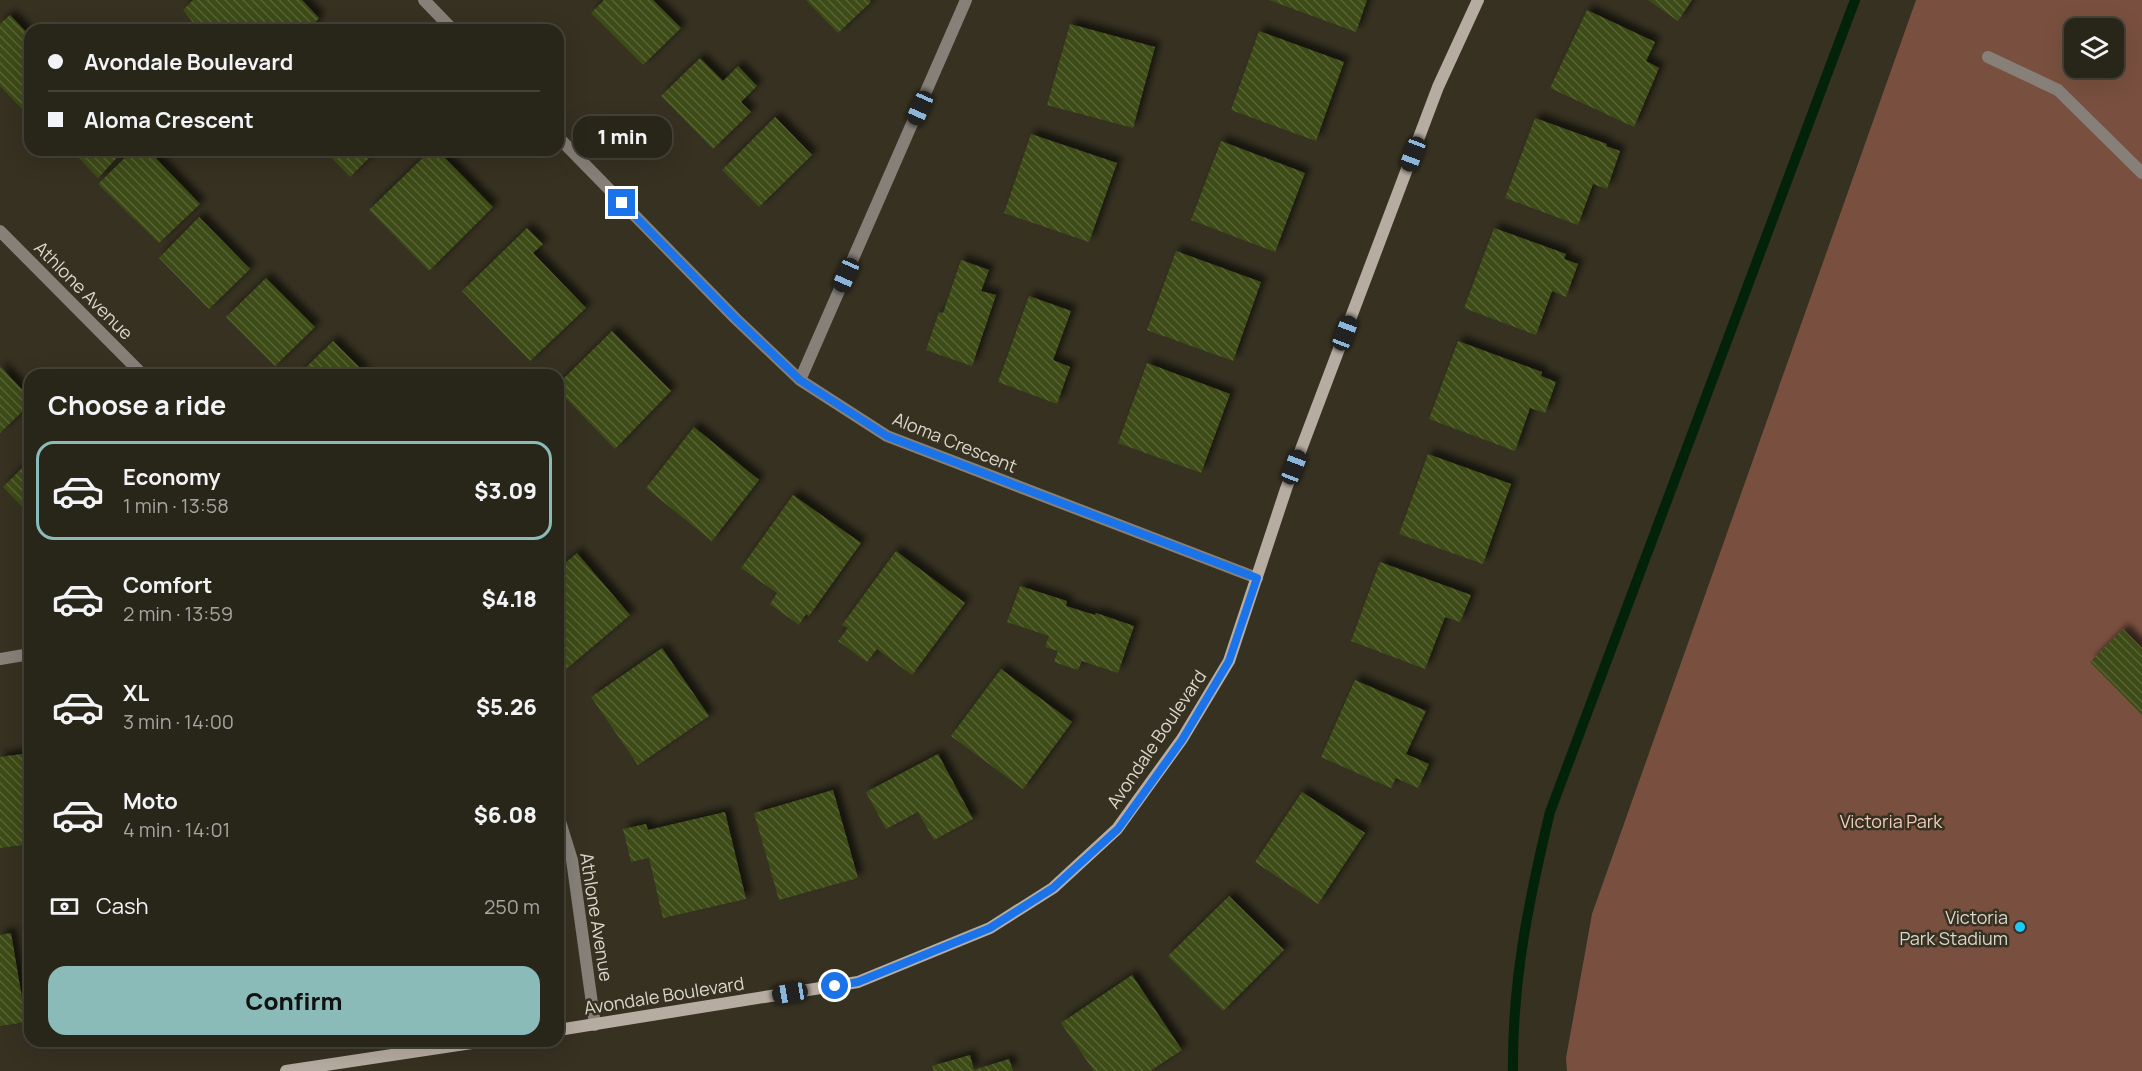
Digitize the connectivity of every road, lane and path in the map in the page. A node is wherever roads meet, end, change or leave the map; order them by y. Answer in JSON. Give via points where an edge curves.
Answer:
{"nodes":[{"id":1,"x":424,"y":0,"type":"edge"},
{"id":2,"x":966,"y":0,"type":"edge"},
{"id":3,"x":1478,"y":0,"type":"edge"},
{"id":4,"x":447,"y":24,"type":"edge"},
{"id":5,"x":1988,"y":57,"type":"dead end"},
{"id":6,"x":564,"y":143,"type":"edge"},
{"id":7,"x":2142,"y":173,"type":"edge"},
{"id":8,"x":0,"y":231,"type":"edge"},
{"id":9,"x":137,"y":369,"type":"edge"},
{"id":10,"x":800,"y":380,"type":"junction"},
{"id":11,"x":1257,"y":578,"type":"junction"},
{"id":12,"x":24,"y":655,"type":"edge"},
{"id":13,"x":0,"y":659,"type":"edge"},
{"id":14,"x":564,"y":834,"type":"edge"},
{"id":15,"x":595,"y":1025,"type":"junction"},
{"id":16,"x":564,"y":1029,"type":"edge"},
{"id":17,"x":444,"y":1047,"type":"edge"},
{"id":18,"x":286,"y":1071,"type":"edge"}],
"edges":[{"from":1,"to":4,"type":"street"},
{"from":2,"to":10,"type":"street"},
{"from":3,"to":11,"type":"street","name":"Avondale Boulevard","via":[[1434,98],[1286,489]]},
{"from":5,"to":7,"type":"street","via":[[2058,90]]},
{"from":6,"to":10,"type":"street","name":"Aloma Crescent"},
{"from":8,"to":9,"type":"street","name":"Athlone Avenue"},
{"from":10,"to":11,"type":"street","name":"Aloma Crescent","via":[[887,436]]},
{"from":11,"to":15,"type":"street","name":"Avondale Boulevard","via":[[1229,661],[1182,740],[1118,829],[1053,888],[990,928],[858,982]]},
{"from":12,"to":13,"type":"street"},
{"from":14,"to":15,"type":"street","name":"Athlone Avenue","via":[[572,860]]},
{"from":15,"to":16,"type":"street","name":"Avondale Boulevard"},
{"from":17,"to":18,"type":"street"}]}
